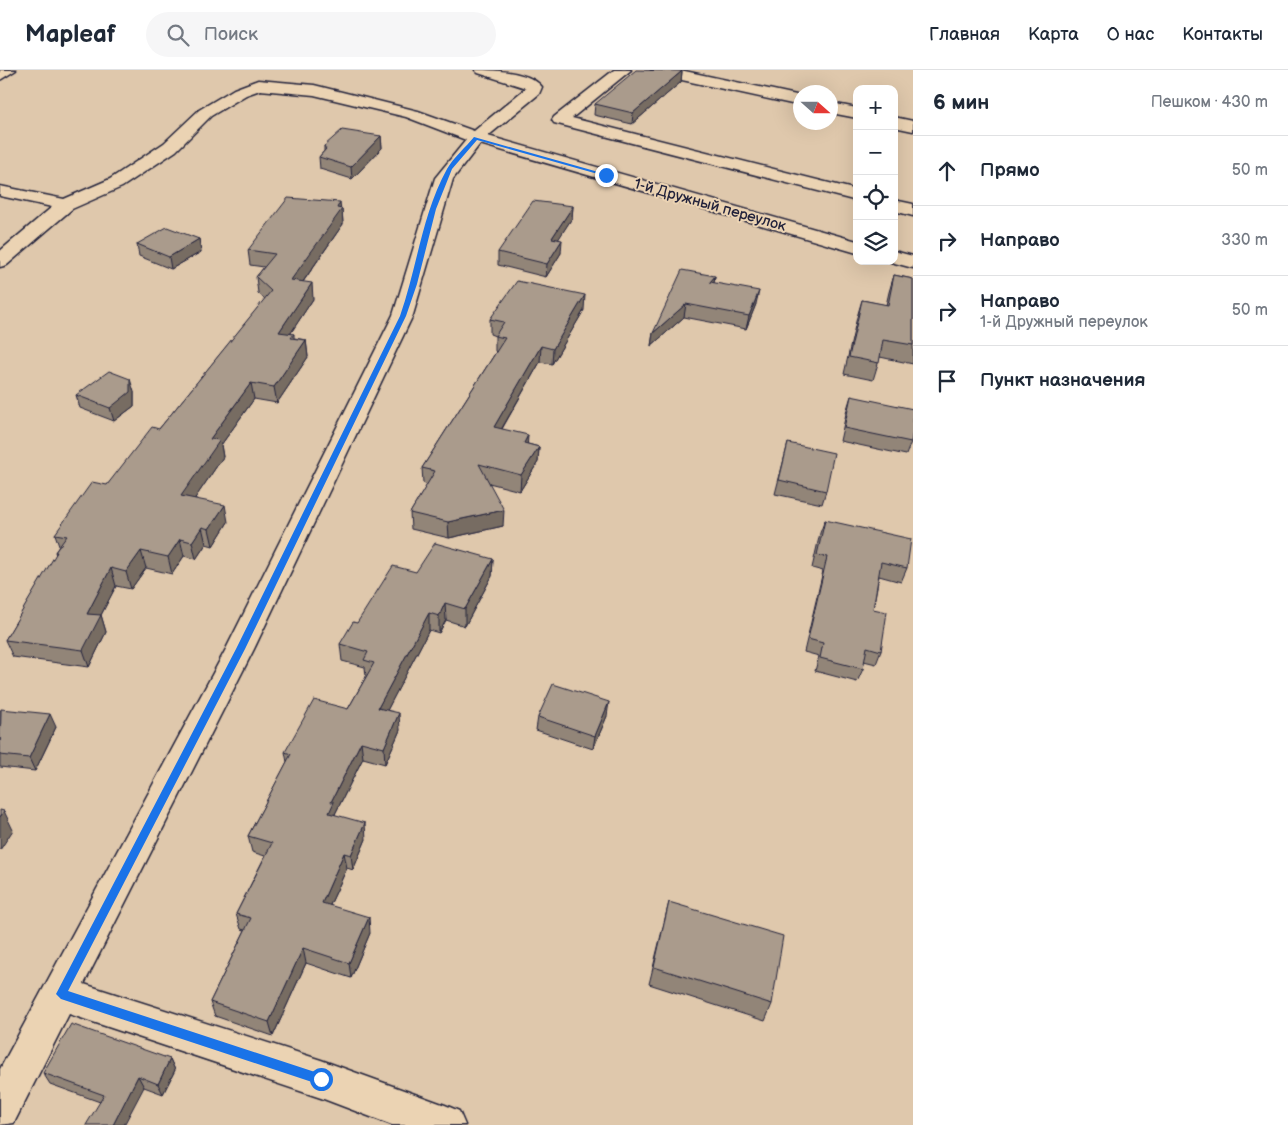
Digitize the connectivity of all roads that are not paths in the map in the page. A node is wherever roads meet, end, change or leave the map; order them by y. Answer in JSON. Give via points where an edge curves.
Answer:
{"nodes":[{"id":1,"x":8,"y":70,"type":"edge"},
{"id":2,"x":483,"y":70,"type":"edge"},
{"id":3,"x":623,"y":70,"type":"edge"},
{"id":4,"x":659,"y":70,"type":"edge"},
{"id":5,"x":509,"y":73,"type":"edge"},
{"id":6,"x":0,"y":75,"type":"edge"},
{"id":7,"x":793,"y":99,"type":"edge"},
{"id":8,"x":838,"y":110,"type":"edge"},
{"id":9,"x":853,"y":113,"type":"edge"},
{"id":10,"x":898,"y":123,"type":"edge"},
{"id":11,"x":913,"y":126,"type":"edge"},
{"id":12,"x":476,"y":138,"type":"junction"},
{"id":13,"x":0,"y":190,"type":"edge"},
{"id":14,"x":853,"y":195,"type":"edge"},
{"id":15,"x":66,"y":206,"type":"junction"},
{"id":16,"x":898,"y":206,"type":"edge"},
{"id":17,"x":913,"y":210,"type":"edge"},
{"id":18,"x":853,"y":246,"type":"edge"},
{"id":19,"x":898,"y":258,"type":"edge"},
{"id":20,"x":0,"y":261,"type":"edge"},
{"id":21,"x":913,"y":262,"type":"edge"},
{"id":22,"x":61,"y":994,"type":"junction"},
{"id":23,"x":0,"y":1109,"type":"edge"},
{"id":24,"x":445,"y":1125,"type":"edge"}],
"edges":[{"from":1,"to":6,"type":"street"},
{"from":2,"to":5,"type":"street"},
{"from":3,"to":14,"type":"street","via":[[560,120]]},
{"from":4,"to":7,"type":"street"},
{"from":5,"to":12,"type":"street","via":[[530,83],[534,86],[533,91]]},
{"from":8,"to":9,"type":"street"},
{"from":10,"to":11,"type":"street"},
{"from":12,"to":15,"type":"street","name":"1-й Дружный переулок","via":[[434,120],[332,94],[258,85],[205,113],[170,147],[116,183]]},
{"from":12,"to":18,"type":"street","name":"1-й Дружный переулок"},
{"from":12,"to":22,"type":"street","via":[[444,178],[403,316],[240,649]]},
{"from":13,"to":15,"type":"street"},
{"from":15,"to":20,"type":"street","name":"1-й Дружный переулок"},
{"from":16,"to":17,"type":"street"},
{"from":19,"to":21,"type":"street"},
{"from":22,"to":23,"type":"street"},
{"from":22,"to":24,"type":"street","via":[[321,1079]]}]}
